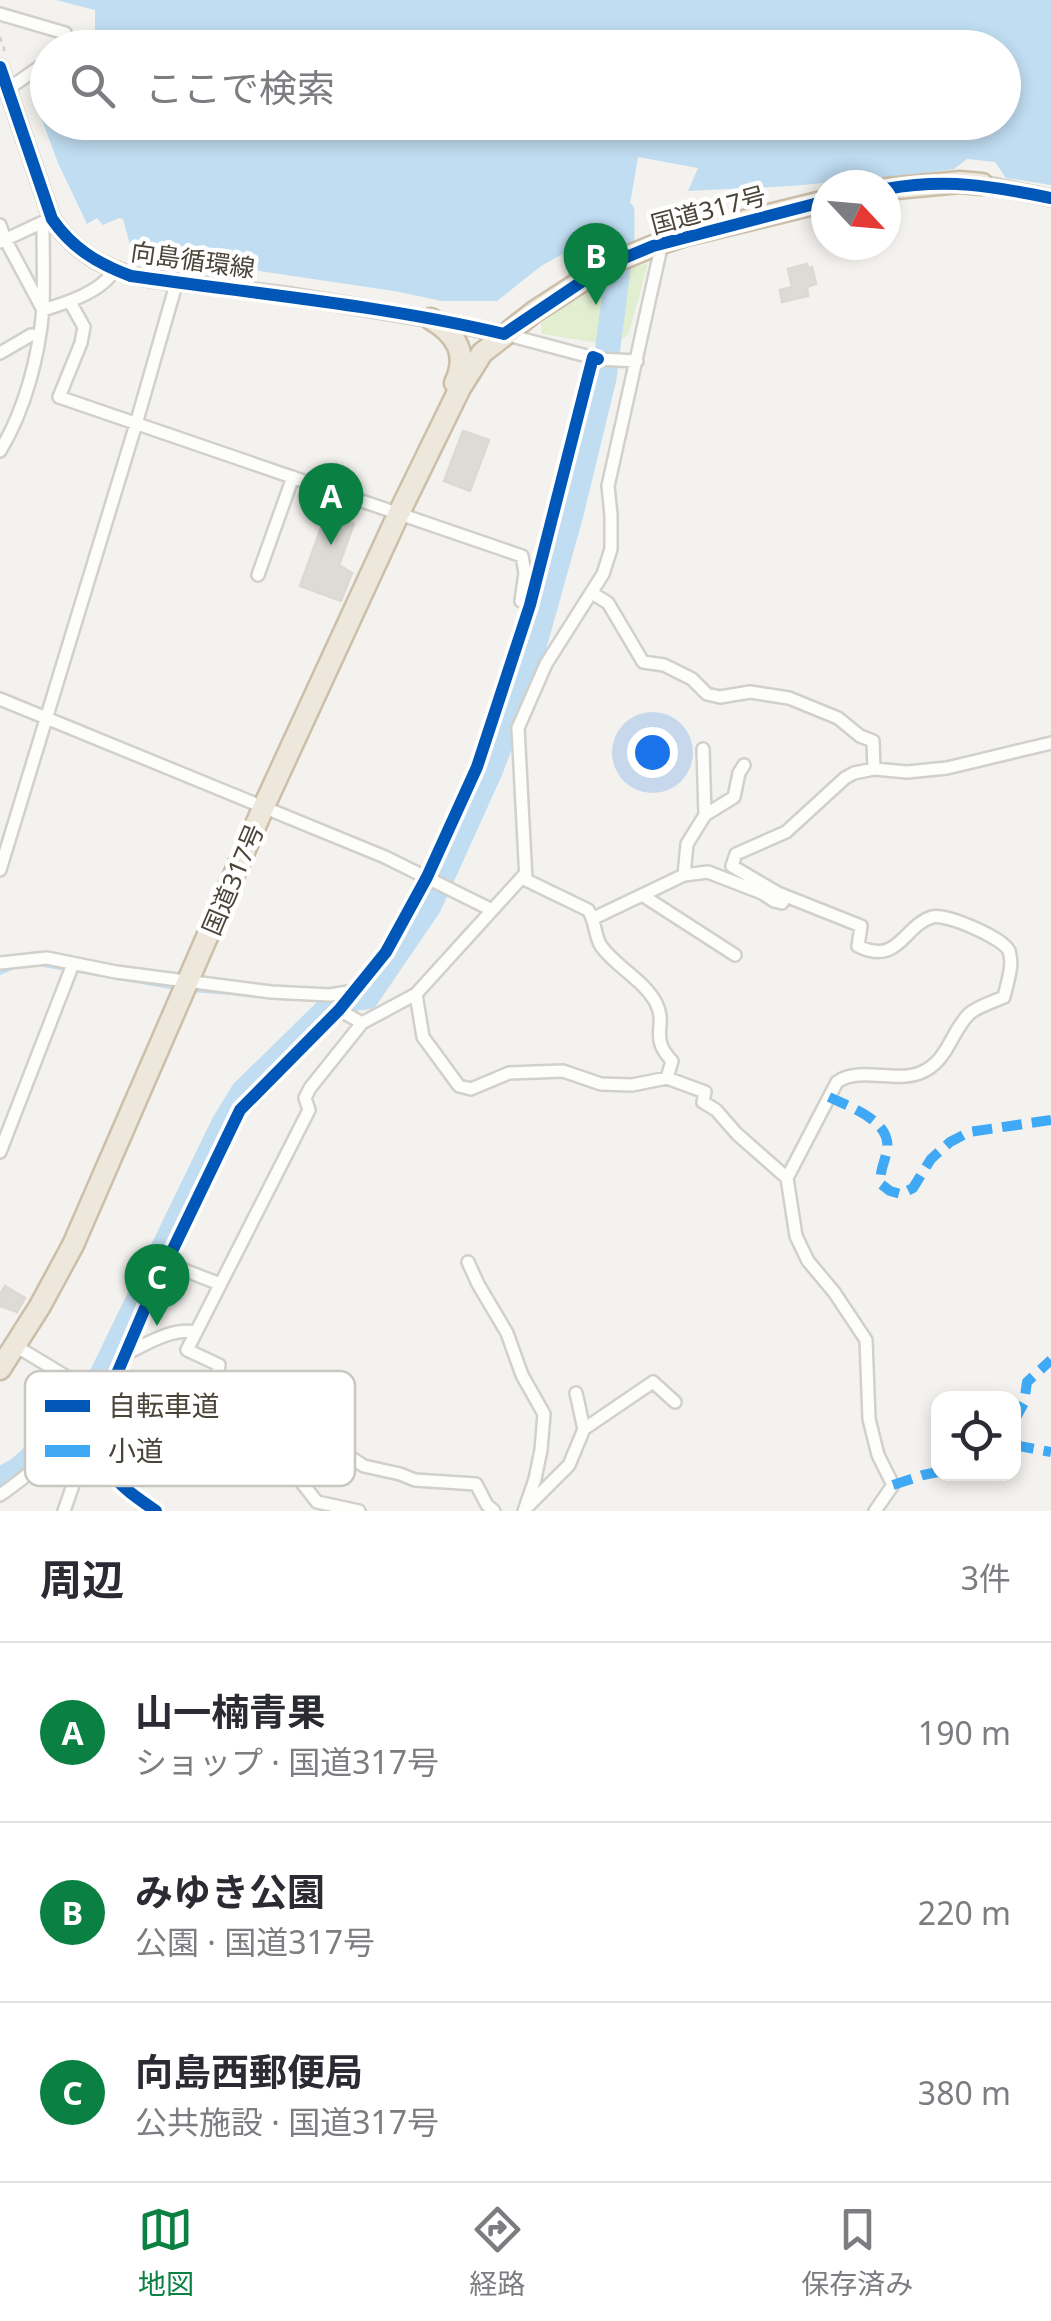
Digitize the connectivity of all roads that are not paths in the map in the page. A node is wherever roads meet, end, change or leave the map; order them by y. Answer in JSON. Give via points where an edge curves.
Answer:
{"nodes":[{"id":1,"x":0,"y":14,"type":"edge"},
{"id":2,"x":54,"y":30,"type":"edge"},
{"id":3,"x":3,"y":60,"type":"edge"},
{"id":4,"x":30,"y":74,"type":"edge"},
{"id":5,"x":8,"y":90,"type":"junction"},
{"id":6,"x":982,"y":184,"type":"joint"},
{"id":7,"x":901,"y":187,"type":"edge"},
{"id":8,"x":1051,"y":198,"type":"edge"},
{"id":9,"x":811,"y":204,"type":"edge"},
{"id":10,"x":48,"y":220,"type":"junction"},
{"id":11,"x":0,"y":225,"type":"edge"},
{"id":12,"x":2,"y":240,"type":"edge"},
{"id":13,"x":658,"y":244,"type":"junction"},
{"id":14,"x":114,"y":270,"type":"junction"},
{"id":15,"x":177,"y":281,"type":"junction"},
{"id":16,"x":70,"y":302,"type":"junction"},
{"id":17,"x":42,"y":310,"type":"junction"},
{"id":18,"x":431,"y":319,"type":"junction"},
{"id":19,"x":504,"y":334,"type":"junction"},
{"id":20,"x":38,"y":336,"type":"junction"},
{"id":21,"x":0,"y":353,"type":"edge"},
{"id":22,"x":596,"y":358,"type":"junction"},
{"id":23,"x":634,"y":360,"type":"junction"},
{"id":24,"x":136,"y":424,"type":"junction"},
{"id":25,"x":0,"y":451,"type":"edge"},
{"id":26,"x":294,"y":477,"type":"junction"},
{"id":27,"x":398,"y":513,"type":"junction"},
{"id":28,"x":258,"y":574,"type":"dead end"},
{"id":29,"x":592,"y":594,"type":"junction"},
{"id":30,"x":530,"y":605,"type":"junction"},
{"id":31,"x":0,"y":699,"type":"edge"},
{"id":32,"x":46,"y":718,"type":"junction"},
{"id":33,"x":1051,"y":743,"type":"edge"},
{"id":34,"x":703,"y":749,"type":"dead end"},
{"id":35,"x":744,"y":765,"type":"dead end"},
{"id":36,"x":874,"y":768,"type":"junction"},
{"id":37,"x":264,"y":806,"type":"junction"},
{"id":38,"x":705,"y":815,"type":"junction"},
{"id":39,"x":0,"y":870,"type":"edge"},
{"id":40,"x":525,"y":874,"type":"junction"},
{"id":41,"x":684,"y":875,"type":"junction"},
{"id":42,"x":430,"y":879,"type":"junction"},
{"id":43,"x":778,"y":893,"type":"junction"},
{"id":44,"x":642,"y":895,"type":"junction"},
{"id":45,"x":492,"y":910,"type":"junction"},
{"id":46,"x":594,"y":918,"type":"junction"},
{"id":47,"x":736,"y":956,"type":"dead end"},
{"id":48,"x":0,"y":963,"type":"edge"},
{"id":49,"x":73,"y":964,"type":"junction"},
{"id":50,"x":188,"y":982,"type":"junction"},
{"id":51,"x":354,"y":991,"type":"junction"},
{"id":52,"x":416,"y":994,"type":"junction"},
{"id":53,"x":339,"y":1010,"type":"junction"},
{"id":54,"x":362,"y":1023,"type":"junction"},
{"id":55,"x":667,"y":1078,"type":"junction"},
{"id":56,"x":0,"y":1152,"type":"edge"},
{"id":57,"x":787,"y":1178,"type":"junction"},
{"id":58,"x":468,"y":1262,"type":"dead end"},
{"id":59,"x":166,"y":1264,"type":"junction"},
{"id":60,"x":220,"y":1284,"type":"junction"},
{"id":61,"x":196,"y":1332,"type":"junction"},
{"id":62,"x":7,"y":1344,"type":"edge"},
{"id":63,"x":126,"y":1354,"type":"junction"},
{"id":64,"x":0,"y":1370,"type":"edge"},
{"id":65,"x":58,"y":1371,"type":"edge"},
{"id":66,"x":118,"y":1371,"type":"edge"},
{"id":67,"x":218,"y":1371,"type":"edge"},
{"id":68,"x":576,"y":1393,"type":"dead end"},
{"id":69,"x":675,"y":1402,"type":"dead end"},
{"id":70,"x":584,"y":1429,"type":"junction"},
{"id":71,"x":355,"y":1460,"type":"edge"},
{"id":72,"x":25,"y":1479,"type":"edge"},
{"id":73,"x":73,"y":1486,"type":"edge"},
{"id":74,"x":121,"y":1486,"type":"edge"},
{"id":75,"x":305,"y":1486,"type":"edge"},
{"id":76,"x":0,"y":1495,"type":"edge"},
{"id":77,"x":350,"y":1510,"type":"edge"},
{"id":78,"x":524,"y":1510,"type":"edge"},
{"id":79,"x":64,"y":1511,"type":"edge"},
{"id":80,"x":156,"y":1511,"type":"edge"},
{"id":81,"x":494,"y":1511,"type":"edge"},
{"id":82,"x":874,"y":1511,"type":"edge"}],
"edges":[{"from":1,"to":2,"type":"street"},
{"from":3,"to":5,"type":"main road","name":"向島循環線"},
{"from":4,"to":5,"type":"street"},
{"from":5,"to":10,"type":"main road","name":"向島循環線"},
{"from":6,"to":7,"type":"highway"},
{"from":6,"to":8,"type":"main road"},
{"from":9,"to":13,"type":"highway","name":"国道317号"},
{"from":10,"to":12,"type":"street"},
{"from":10,"to":14,"type":"main road","name":"向島循環線","via":[[81,252]]},
{"from":10,"to":17,"type":"street"},
{"from":11,"to":12,"type":"street"},
{"from":12,"to":17,"type":"street"},
{"from":13,"to":19,"type":"highway","name":"国道317号","via":[[606,266]]},
{"from":13,"to":23,"type":"street"},
{"from":14,"to":15,"type":"main road","name":"向島循環線"},
{"from":14,"to":16,"type":"street"},
{"from":15,"to":18,"type":"main road","name":"向島循環線"},
{"from":15,"to":24,"type":"street"},
{"from":16,"to":17,"type":"street"},
{"from":16,"to":24,"type":"street","via":[[84,328],[59,397]]},
{"from":17,"to":20,"type":"street"},
{"from":18,"to":19,"type":"main road","name":"向島循環線"},
{"from":18,"to":27,"type":"highway","via":[[453,337],[460,372]]},
{"from":19,"to":22,"type":"street"},
{"from":19,"to":27,"type":"highway","name":"国道317号","via":[[482,353],[460,388]]},
{"from":20,"to":21,"type":"street"},
{"from":20,"to":25,"type":"street","via":[[28,387]]},
{"from":22,"to":23,"type":"street"},
{"from":22,"to":30,"type":"street"},
{"from":23,"to":29,"type":"street","via":[[608,486],[611,549]]},
{"from":24,"to":26,"type":"street"},
{"from":24,"to":32,"type":"street"},
{"from":26,"to":27,"type":"street"},
{"from":26,"to":28,"type":"street"},
{"from":27,"to":30,"type":"street","via":[[522,556],[521,601]]},
{"from":27,"to":37,"type":"highway","name":"国道317号"},
{"from":29,"to":36,"type":"street","via":[[608,603],[643,662],[664,665],[707,694],[790,698],[838,718],[873,741]]},
{"from":29,"to":40,"type":"street","via":[[546,664],[518,728]]},
{"from":30,"to":42,"type":"street","via":[[477,767]]},
{"from":31,"to":32,"type":"street"},
{"from":32,"to":37,"type":"street"},
{"from":32,"to":39,"type":"street"},
{"from":33,"to":36,"type":"street","via":[[947,768]]},
{"from":34,"to":38,"type":"street"},
{"from":35,"to":38,"type":"street","via":[[734,797]]},
{"from":36,"to":43,"type":"street","via":[[845,778],[786,832],[736,854],[732,866]]},
{"from":37,"to":42,"type":"street"},
{"from":37,"to":50,"type":"highway","name":"国道317号"},
{"from":38,"to":41,"type":"street","via":[[688,844]]},
{"from":40,"to":45,"type":"street"},
{"from":40,"to":46,"type":"street"},
{"from":41,"to":43,"type":"street","via":[[708,872],[782,903]]},
{"from":41,"to":44,"type":"street"},
{"from":42,"to":45,"type":"street"},
{"from":42,"to":51,"type":"street"},
{"from":43,"to":57,"type":"street","via":[[861,926],[858,946],[870,951],[884,952],[932,917],[946,917],[1003,943],[1011,965],[1004,997],[972,1011],[937,1062],[894,1078],[848,1074],[837,1082]]},
{"from":44,"to":46,"type":"street"},
{"from":44,"to":47,"type":"street"},
{"from":45,"to":52,"type":"street"},
{"from":46,"to":55,"type":"street","via":[[599,943],[658,1006],[658,1040],[672,1062]]},
{"from":48,"to":49,"type":"street","via":[[47,958]]},
{"from":49,"to":50,"type":"street"},
{"from":49,"to":56,"type":"street"},
{"from":50,"to":51,"type":"street","via":[[300,994]]},
{"from":50,"to":62,"type":"highway","name":"国道317号","via":[[74,1245],[40,1306]]},
{"from":51,"to":53,"type":"street"},
{"from":52,"to":54,"type":"street"},
{"from":52,"to":55,"type":"street","via":[[423,1037],[459,1086],[471,1089],[509,1073],[563,1071],[632,1086]]},
{"from":53,"to":54,"type":"street"},
{"from":53,"to":59,"type":"street","via":[[240,1110]]},
{"from":54,"to":60,"type":"street","via":[[310,1088],[309,1110]]},
{"from":55,"to":57,"type":"street","via":[[705,1092],[703,1102]]},
{"from":57,"to":82,"type":"street","via":[[796,1236],[866,1340],[870,1419],[893,1486]]},
{"from":58,"to":78,"type":"street","via":[[544,1414]]},
{"from":59,"to":60,"type":"street"},
{"from":59,"to":63,"type":"street"},
{"from":60,"to":61,"type":"street"},
{"from":61,"to":63,"type":"street","via":[[173,1332]]},
{"from":61,"to":67,"type":"street","via":[[187,1350],[219,1365]]},
{"from":62,"to":64,"type":"highway","name":"国道317号"},
{"from":62,"to":65,"type":"street"},
{"from":63,"to":66,"type":"street"},
{"from":68,"to":70,"type":"street"},
{"from":69,"to":70,"type":"street","via":[[653,1382]]},
{"from":70,"to":78,"type":"street","via":[[569,1464]]},
{"from":71,"to":81,"type":"street","via":[[415,1480],[476,1484]]},
{"from":72,"to":76,"type":"street"},
{"from":73,"to":79,"type":"street"},
{"from":74,"to":80,"type":"street"},
{"from":75,"to":77,"type":"street","via":[[318,1502]]}]}
